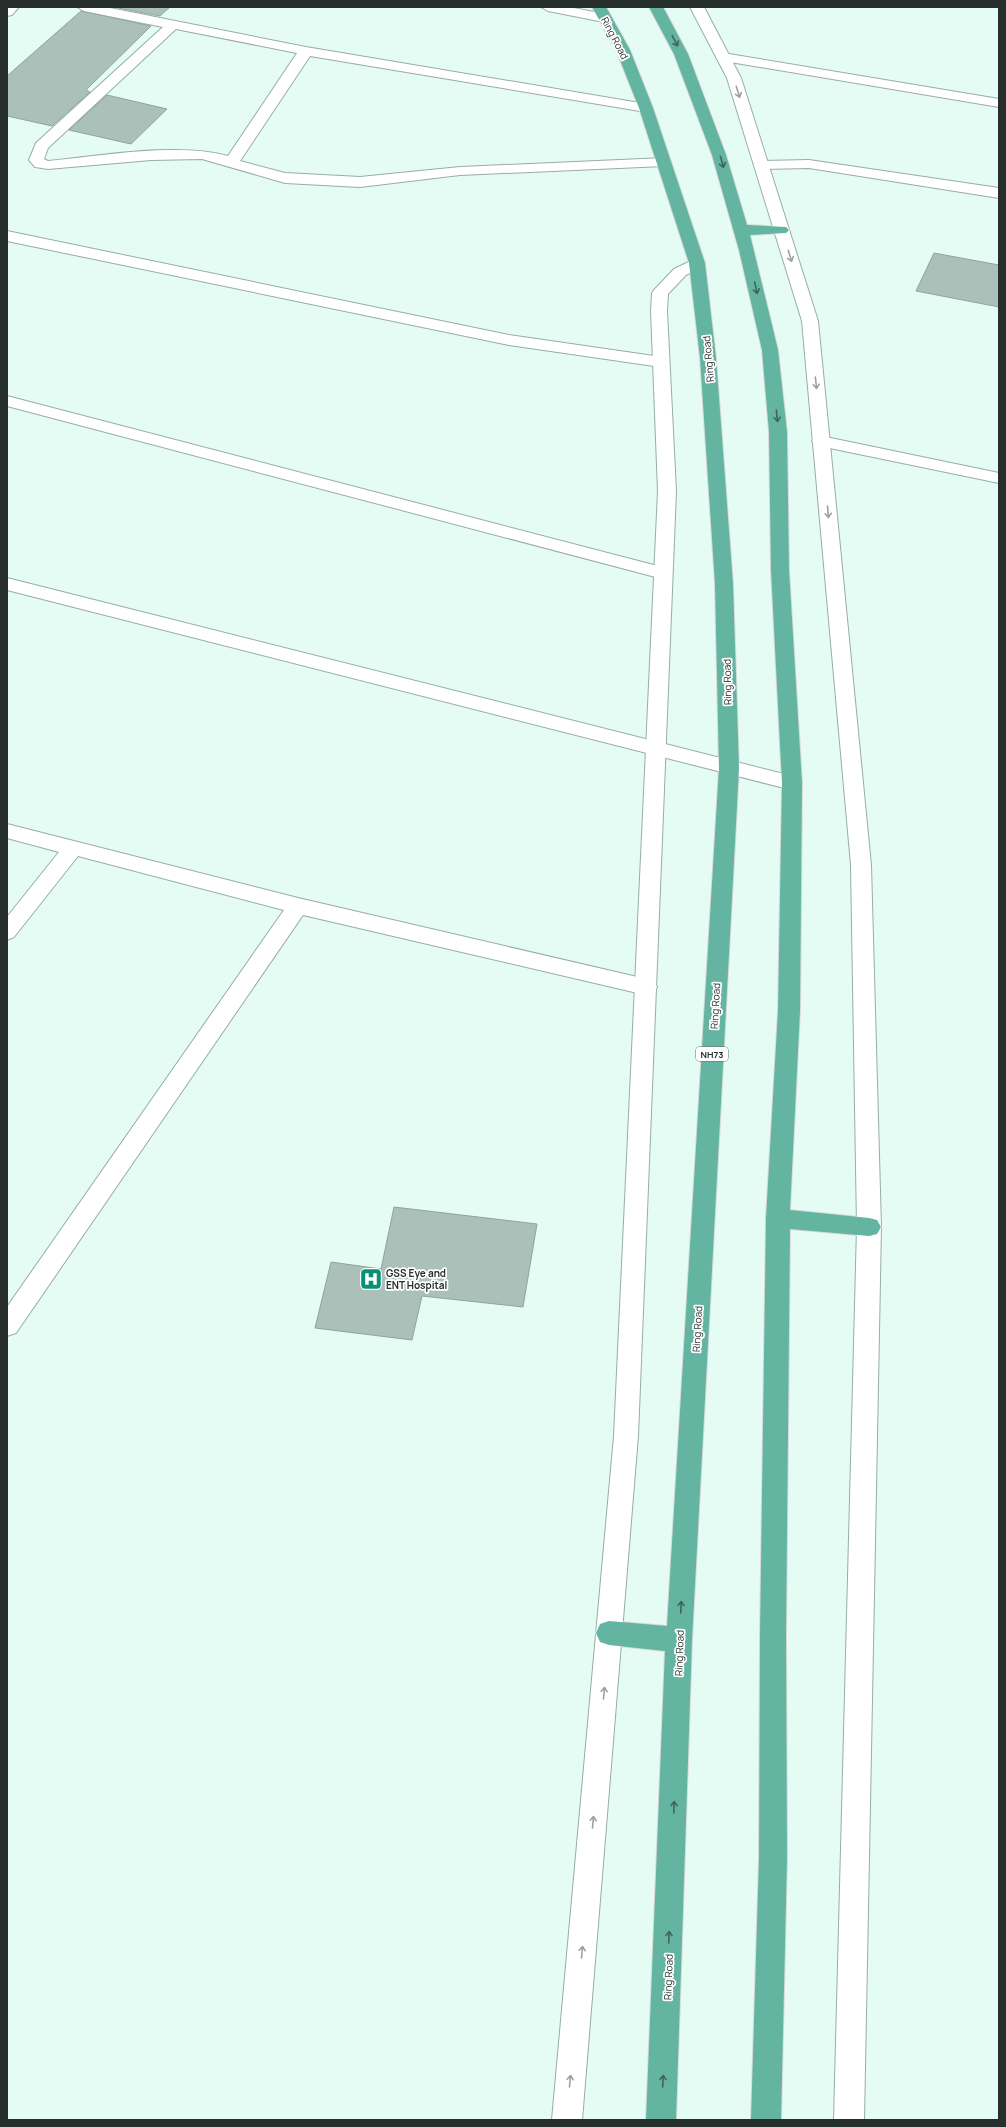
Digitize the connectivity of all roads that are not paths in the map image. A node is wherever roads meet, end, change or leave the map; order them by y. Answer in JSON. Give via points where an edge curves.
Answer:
{"nodes":[{"id":1,"x":12,"y":7,"type":"edge"},
{"id":2,"x":84,"y":7,"type":"edge"},
{"id":3,"x":548,"y":7,"type":"edge"},
{"id":4,"x":656,"y":7,"type":"edge"},
{"id":5,"x":697,"y":7,"type":"edge"},
{"id":6,"x":7,"y":12,"type":"edge"},
{"id":7,"x":602,"y":12,"type":"edge"},
{"id":8,"x":172,"y":25,"type":"junction"},
{"id":9,"x":306,"y":51,"type":"junction"},
{"id":10,"x":723,"y":57,"type":"junction"},
{"id":11,"x":999,"y":103,"type":"edge"},
{"id":12,"x":646,"y":108,"type":"junction"},
{"id":13,"x":664,"y":162,"type":"junction"},
{"id":14,"x":231,"y":163,"type":"junction"},
{"id":15,"x":761,"y":165,"type":"junction"},
{"id":16,"x":999,"y":192,"type":"edge"},
{"id":17,"x":741,"y":230,"type":"junction"},
{"id":18,"x":782,"y":230,"type":"junction"},
{"id":19,"x":7,"y":236,"type":"edge"},
{"id":20,"x":697,"y":263,"type":"junction"},
{"id":21,"x":661,"y":362,"type":"junction"},
{"id":22,"x":7,"y":401,"type":"edge"},
{"id":23,"x":821,"y":441,"type":"junction"},
{"id":24,"x":999,"y":478,"type":"edge"},
{"id":25,"x":663,"y":573,"type":"junction"},
{"id":26,"x":11,"y":590,"type":"edge"},
{"id":27,"x":656,"y":748,"type":"junction"},
{"id":28,"x":729,"y":768,"type":"junction"},
{"id":29,"x":792,"y":783,"type":"junction"},
{"id":30,"x":7,"y":831,"type":"edge"},
{"id":31,"x":73,"y":848,"type":"junction"},
{"id":32,"x":298,"y":906,"type":"junction"},
{"id":33,"x":7,"y":932,"type":"edge"},
{"id":34,"x":646,"y":987,"type":"junction"},
{"id":35,"x":778,"y":1218,"type":"junction"},
{"id":36,"x":869,"y":1227,"type":"junction"},
{"id":37,"x":7,"y":1326,"type":"edge"},
{"id":38,"x":610,"y":1633,"type":"junction"},
{"id":39,"x":679,"y":1640,"type":"junction"},
{"id":40,"x":567,"y":2120,"type":"edge"},
{"id":41,"x":661,"y":2120,"type":"edge"},
{"id":42,"x":766,"y":2120,"type":"edge"},
{"id":43,"x":849,"y":2120,"type":"edge"}],
"edges":[{"from":1,"to":6,"type":"street"},
{"from":2,"to":8,"type":"street"},
{"from":3,"to":7,"type":"street"},
{"from":4,"to":17,"type":"highway","one_way":true,"via":[[687,68],[720,155]]},
{"from":5,"to":10,"type":"street"},
{"from":7,"to":12,"type":"highway","name":"Ring Road","number":"NH73","via":[[623,50]]},
{"from":8,"to":9,"type":"street"},
{"from":8,"to":14,"type":"street","via":[[41,146],[36,160],[40,164],[74,164],[181,154],[202,155]]},
{"from":9,"to":12,"type":"street"},
{"from":9,"to":14,"type":"street"},
{"from":10,"to":11,"type":"street"},
{"from":10,"to":15,"type":"street","one_way":true,"via":[[734,78]]},
{"from":12,"to":13,"type":"highway","name":"Ring Road","number":"NH73"},
{"from":13,"to":14,"type":"street","via":[[460,171],[360,182],[285,178]]},
{"from":13,"to":20,"type":"highway","name":"Ring Road","number":"NH73"},
{"from":15,"to":16,"type":"street","via":[[809,164]]},
{"from":15,"to":18,"type":"street"},
{"from":17,"to":18,"type":"highway"},
{"from":17,"to":29,"type":"highway","one_way":true,"via":[[770,350],[778,432],[780,570]]},
{"from":18,"to":23,"type":"street","one_way":true,"via":[[810,321]]},
{"from":19,"to":21,"type":"street","via":[[509,340]]},
{"from":20,"to":21,"type":"street","via":[[680,272],[660,293]]},
{"from":20,"to":28,"type":"highway","name":"Ring Road","number":"NH73","via":[[708,358],[724,584]]},
{"from":21,"to":25,"type":"street","via":[[667,491]]},
{"from":22,"to":25,"type":"street"},
{"from":23,"to":24,"type":"street"},
{"from":23,"to":36,"type":"street","one_way":true,"via":[[861,865]]},
{"from":25,"to":27,"type":"street"},
{"from":26,"to":27,"type":"street"},
{"from":27,"to":28,"type":"street"},
{"from":27,"to":34,"type":"street"},
{"from":28,"to":29,"type":"street"},
{"from":39,"to":28,"type":"highway","name":"Ring Road","number":"NH73","one_way":true},
{"from":29,"to":35,"type":"highway","via":[[789,1011]]},
{"from":30,"to":31,"type":"street"},
{"from":31,"to":32,"type":"street"},
{"from":31,"to":33,"type":"street"},
{"from":32,"to":34,"type":"street"},
{"from":32,"to":37,"type":"street"},
{"from":34,"to":38,"type":"street","via":[[626,1436]]},
{"from":35,"to":36,"type":"highway"},
{"from":35,"to":42,"type":"highway","via":[[773,1858]]},
{"from":36,"to":43,"type":"street"},
{"from":38,"to":39,"type":"highway"},
{"from":40,"to":38,"type":"street","one_way":true},
{"from":41,"to":39,"type":"highway","name":"Ring Road","number":"NH73","one_way":true}]}
